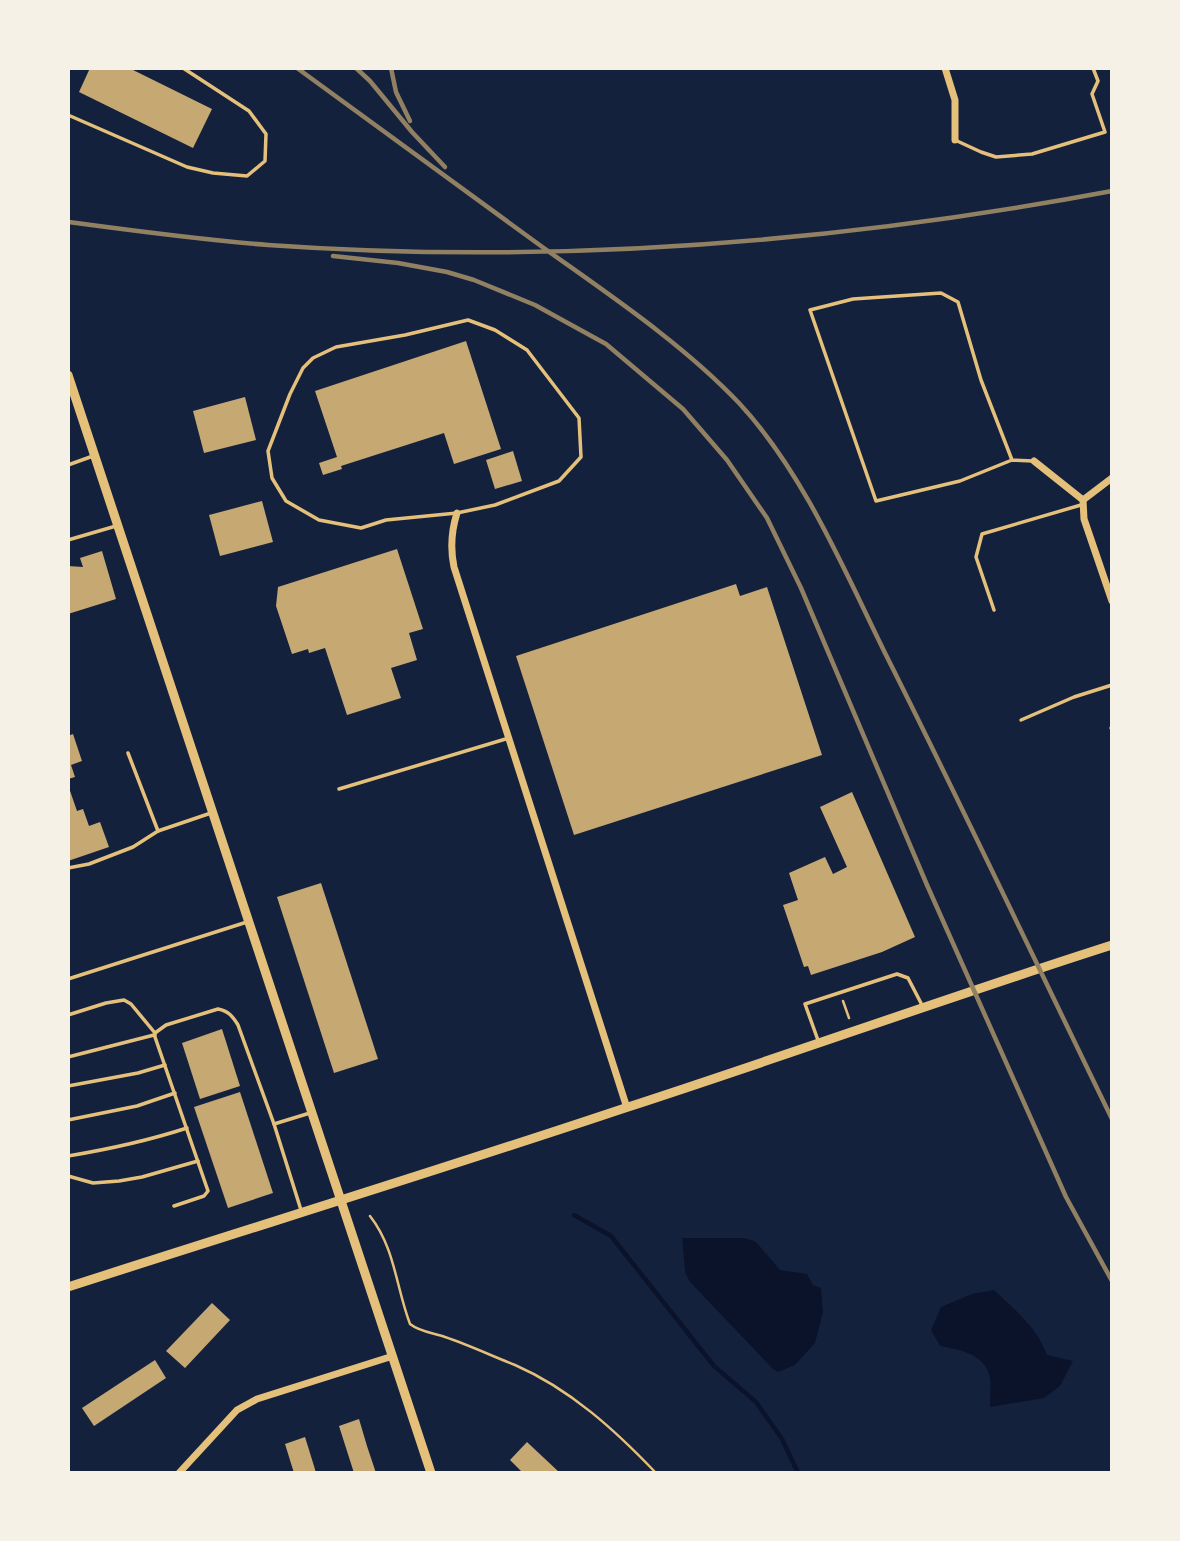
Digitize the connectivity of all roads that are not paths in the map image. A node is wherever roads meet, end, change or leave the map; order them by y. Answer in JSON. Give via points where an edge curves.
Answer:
{"nodes":[{"id":1,"x":183,"y":68,"type":"edge"},
{"id":2,"x":945,"y":68,"type":"edge"},
{"id":3,"x":1093,"y":68,"type":"edge"},
{"id":4,"x":68,"y":114,"type":"edge"},
{"id":5,"x":955,"y":140,"type":"joint"},
{"id":6,"x":68,"y":375,"type":"edge"},
{"id":7,"x":94,"y":455,"type":"junction"},
{"id":8,"x":1012,"y":460,"type":"junction"},
{"id":9,"x":1034,"y":461,"type":"joint"},
{"id":10,"x":68,"y":464,"type":"edge"},
{"id":11,"x":1112,"y":478,"type":"edge"},
{"id":12,"x":1083,"y":502,"type":"junction"},
{"id":13,"x":457,"y":513,"type":"junction"},
{"id":14,"x":118,"y":525,"type":"junction"},
{"id":15,"x":68,"y":540,"type":"edge"},
{"id":16,"x":1112,"y":601,"type":"edge"},
{"id":17,"x":994,"y":610,"type":"dead end"},
{"id":18,"x":1112,"y":685,"type":"edge"},
{"id":19,"x":1021,"y":720,"type":"dead end"},
{"id":20,"x":509,"y":738,"type":"junction"},
{"id":21,"x":128,"y":752,"type":"dead end"},
{"id":22,"x":339,"y":789,"type":"dead end"},
{"id":23,"x":213,"y":813,"type":"junction"},
{"id":24,"x":158,"y":831,"type":"junction"},
{"id":25,"x":68,"y":868,"type":"edge"},
{"id":26,"x":248,"y":921,"type":"junction"},
{"id":27,"x":1112,"y":945,"type":"edge"},
{"id":28,"x":68,"y":979,"type":"edge"},
{"id":29,"x":922,"y":1007,"type":"junction"},
{"id":30,"x":68,"y":1015,"type":"edge"},
{"id":31,"x":155,"y":1034,"type":"junction"},
{"id":32,"x":819,"y":1044,"type":"junction"},
{"id":33,"x":68,"y":1057,"type":"edge"},
{"id":34,"x":165,"y":1065,"type":"junction"},
{"id":35,"x":68,"y":1086,"type":"edge"},
{"id":36,"x":175,"y":1093,"type":"junction"},
{"id":37,"x":628,"y":1108,"type":"junction"},
{"id":38,"x":312,"y":1112,"type":"junction"},
{"id":39,"x":68,"y":1120,"type":"edge"},
{"id":40,"x":274,"y":1124,"type":"junction"},
{"id":41,"x":187,"y":1128,"type":"junction"},
{"id":42,"x":68,"y":1156,"type":"edge"},
{"id":43,"x":198,"y":1161,"type":"junction"},
{"id":44,"x":68,"y":1176,"type":"edge"},
{"id":45,"x":342,"y":1200,"type":"junction"},
{"id":46,"x":174,"y":1206,"type":"dead end"},
{"id":47,"x":302,"y":1212,"type":"junction"},
{"id":48,"x":68,"y":1287,"type":"edge"},
{"id":49,"x":393,"y":1356,"type":"junction"},
{"id":50,"x":179,"y":1473,"type":"edge"},
{"id":51,"x":431,"y":1473,"type":"edge"}],
"edges":[{"from":1,"to":4,"type":"lane","via":[[249,111],[266,134],[265,161],[247,176],[187,167]]},
{"from":2,"to":5,"type":"street","via":[[956,100]]},
{"from":3,"to":5,"type":"lane","via":[[1098,80],[1091,94],[1105,132],[1032,154],[996,157]]},
{"from":6,"to":7,"type":"street"},
{"from":7,"to":10,"type":"lane"},
{"from":7,"to":14,"type":"street"},
{"from":8,"to":8,"type":"lane","via":[[958,302],[942,293],[853,299],[810,310],[876,501],[960,481]]},
{"from":8,"to":9,"type":"lane"},
{"from":9,"to":12,"type":"street"},
{"from":11,"to":12,"type":"street"},
{"from":12,"to":16,"type":"street","via":[[1084,519]]},
{"from":12,"to":17,"type":"lane","via":[[982,534],[976,557]]},
{"from":13,"to":13,"type":"lane","via":[[495,505],[559,481],[581,457],[579,418],[527,350],[468,320],[337,347],[313,358],[290,394],[268,451],[272,478],[286,501],[320,520],[361,528],[386,520]]},
{"from":13,"to":20,"type":"street","via":[[452,530],[454,567]]},
{"from":14,"to":15,"type":"lane"},
{"from":14,"to":23,"type":"street"},
{"from":18,"to":19,"type":"lane"},
{"from":20,"to":22,"type":"lane"},
{"from":20,"to":37,"type":"street"},
{"from":21,"to":24,"type":"lane"},
{"from":23,"to":24,"type":"lane"},
{"from":23,"to":26,"type":"street"},
{"from":24,"to":25,"type":"lane","via":[[133,847]]},
{"from":26,"to":28,"type":"lane"},
{"from":26,"to":38,"type":"street"},
{"from":27,"to":29,"type":"street"},
{"from":29,"to":32,"type":"street"},
{"from":29,"to":32,"type":"lane","via":[[908,978],[897,974],[805,1004]]},
{"from":30,"to":31,"type":"lane","via":[[124,1000]]},
{"from":31,"to":33,"type":"lane"},
{"from":31,"to":34,"type":"lane"},
{"from":31,"to":40,"type":"lane","via":[[213,1010],[233,1017]]},
{"from":32,"to":37,"type":"street"},
{"from":34,"to":35,"type":"lane"},
{"from":34,"to":36,"type":"lane"},
{"from":36,"to":39,"type":"lane"},
{"from":36,"to":41,"type":"lane"},
{"from":37,"to":45,"type":"street"},
{"from":38,"to":40,"type":"lane"},
{"from":38,"to":45,"type":"street"},
{"from":40,"to":47,"type":"lane"},
{"from":41,"to":42,"type":"lane"},
{"from":41,"to":43,"type":"lane"},
{"from":43,"to":44,"type":"lane","via":[[142,1177],[93,1184]]},
{"from":43,"to":46,"type":"lane","via":[[206,1194]]},
{"from":45,"to":47,"type":"street"},
{"from":45,"to":49,"type":"street"},
{"from":47,"to":48,"type":"street"},
{"from":49,"to":50,"type":"street","via":[[248,1403]]},
{"from":49,"to":51,"type":"street"}]}
